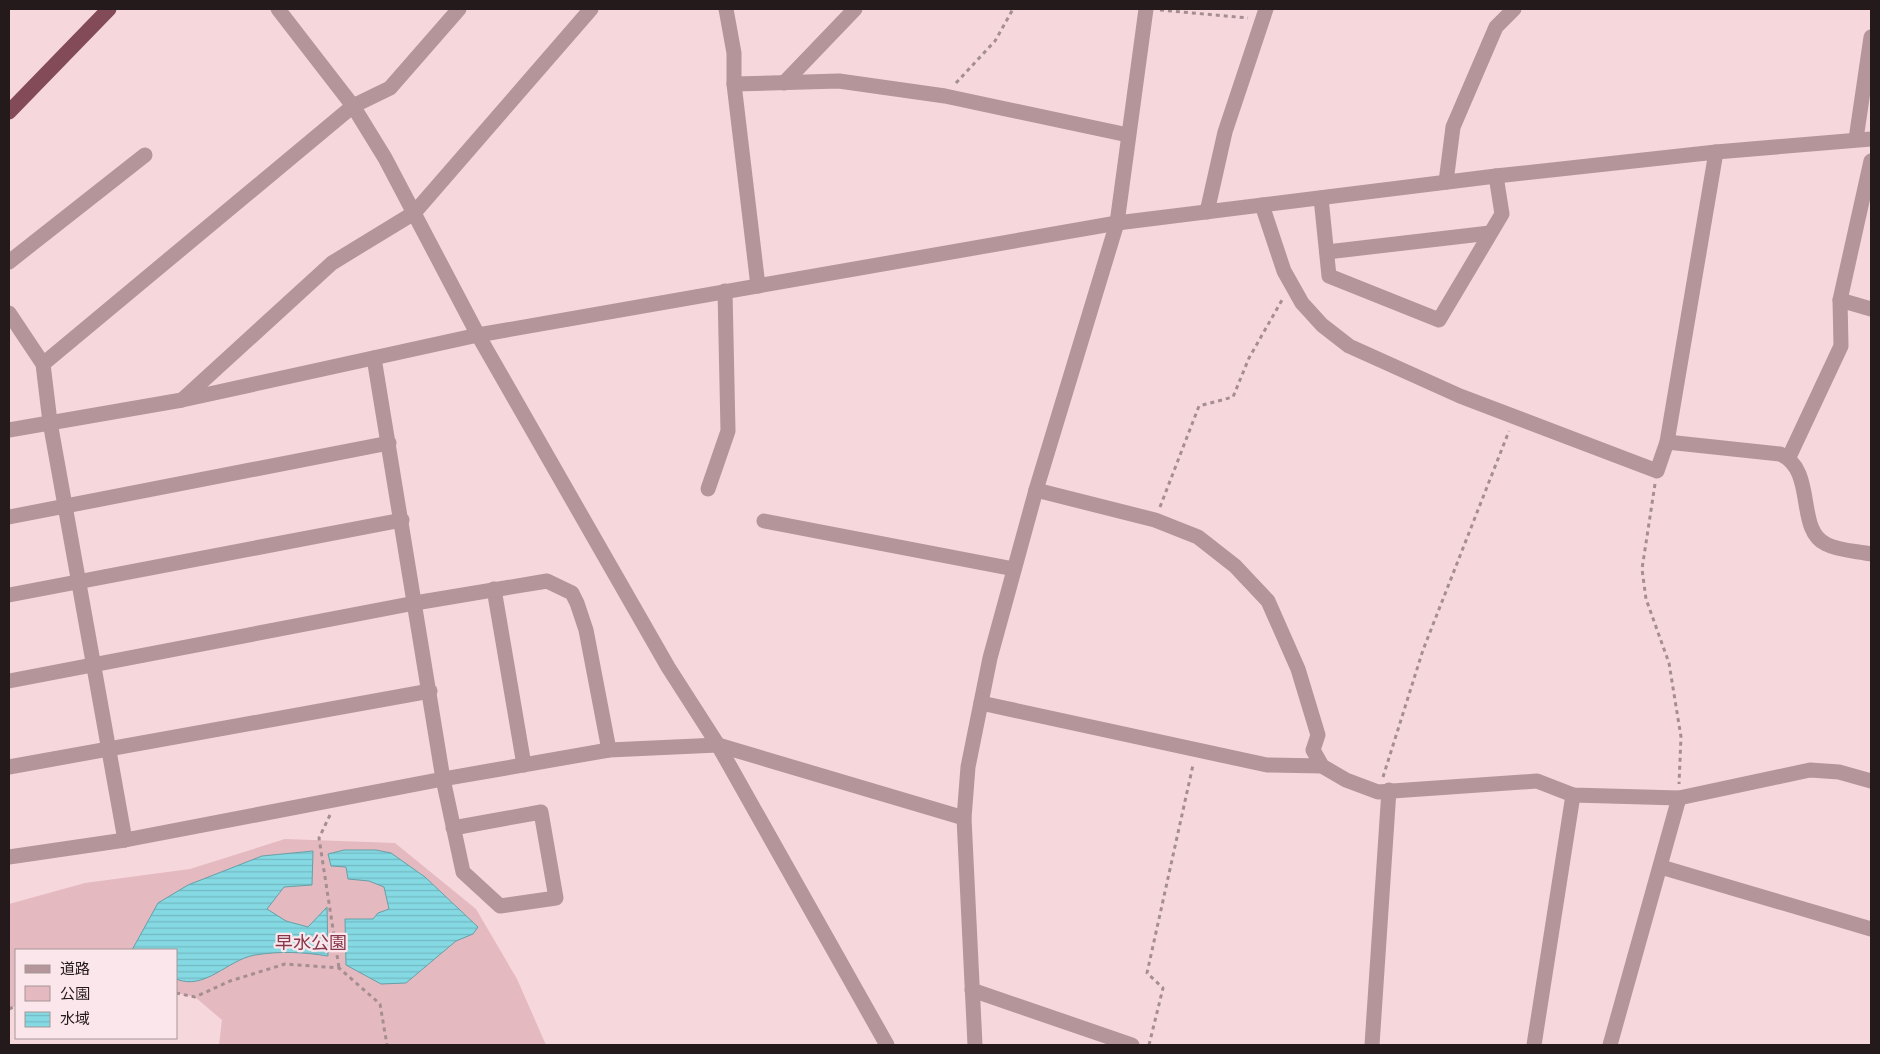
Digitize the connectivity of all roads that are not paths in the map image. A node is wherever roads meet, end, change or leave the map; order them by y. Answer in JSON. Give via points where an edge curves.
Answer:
{"nodes":[{"id":1,"x":109,"y":9,"type":"edge"},
{"id":2,"x":278,"y":9,"type":"edge"},
{"id":3,"x":459,"y":9,"type":"edge"},
{"id":4,"x":591,"y":9,"type":"edge"},
{"id":5,"x":727,"y":9,"type":"edge"},
{"id":6,"x":855,"y":9,"type":"edge"},
{"id":7,"x":1146,"y":9,"type":"edge"},
{"id":8,"x":1514,"y":9,"type":"edge"},
{"id":9,"x":1264,"y":14,"type":"edge"},
{"id":10,"x":1871,"y":37,"type":"edge"},
{"id":11,"x":784,"y":83,"type":"junction"},
{"id":12,"x":734,"y":84,"type":"junction"},
{"id":13,"x":353,"y":106,"type":"junction"},
{"id":14,"x":9,"y":112,"type":"edge"},
{"id":15,"x":1128,"y":135,"type":"junction"},
{"id":16,"x":1864,"y":139,"type":"edge"},
{"id":17,"x":1716,"y":152,"type":"junction"},
{"id":18,"x":145,"y":155,"type":"dead end"},
{"id":19,"x":1871,"y":161,"type":"edge"},
{"id":20,"x":1496,"y":176,"type":"junction"},
{"id":21,"x":1446,"y":182,"type":"junction"},
{"id":22,"x":1322,"y":198,"type":"junction"},
{"id":23,"x":1262,"y":205,"type":"junction"},
{"id":24,"x":1207,"y":212,"type":"junction"},
{"id":25,"x":414,"y":213,"type":"junction"},
{"id":26,"x":1117,"y":223,"type":"junction"},
{"id":27,"x":1490,"y":233,"type":"junction"},
{"id":28,"x":1327,"y":252,"type":"junction"},
{"id":29,"x":9,"y":262,"type":"edge"},
{"id":30,"x":758,"y":286,"type":"junction"},
{"id":31,"x":725,"y":292,"type":"junction"},
{"id":32,"x":1840,"y":300,"type":"junction"},
{"id":33,"x":1871,"y":309,"type":"edge"},
{"id":34,"x":9,"y":313,"type":"edge"},
{"id":35,"x":478,"y":335,"type":"junction"},
{"id":36,"x":374,"y":358,"type":"junction"},
{"id":37,"x":43,"y":364,"type":"junction"},
{"id":38,"x":182,"y":400,"type":"junction"},
{"id":39,"x":50,"y":422,"type":"junction"},
{"id":40,"x":9,"y":430,"type":"edge"},
{"id":41,"x":1667,"y":442,"type":"junction"},
{"id":42,"x":389,"y":443,"type":"junction"},
{"id":43,"x":1789,"y":458,"type":"junction"},
{"id":44,"x":708,"y":488,"type":"dead end"},
{"id":45,"x":1036,"y":490,"type":"junction"},
{"id":46,"x":65,"y":506,"type":"junction"},
{"id":47,"x":9,"y":517,"type":"edge"},
{"id":48,"x":402,"y":520,"type":"junction"},
{"id":49,"x":764,"y":521,"type":"dead end"},
{"id":50,"x":1871,"y":554,"type":"edge"},
{"id":51,"x":1014,"y":569,"type":"junction"},
{"id":52,"x":79,"y":582,"type":"junction"},
{"id":53,"x":494,"y":589,"type":"junction"},
{"id":54,"x":9,"y":595,"type":"edge"},
{"id":55,"x":414,"y":603,"type":"junction"},
{"id":56,"x":94,"y":664,"type":"junction"},
{"id":57,"x":9,"y":681,"type":"edge"},
{"id":58,"x":430,"y":692,"type":"junction"},
{"id":59,"x":981,"y":703,"type":"junction"},
{"id":60,"x":718,"y":745,"type":"junction"},
{"id":61,"x":109,"y":749,"type":"junction"},
{"id":62,"x":609,"y":750,"type":"junction"},
{"id":63,"x":524,"y":765,"type":"junction"},
{"id":64,"x":1322,"y":766,"type":"junction"},
{"id":65,"x":9,"y":768,"type":"edge"},
{"id":66,"x":443,"y":779,"type":"junction"},
{"id":67,"x":1871,"y":781,"type":"edge"},
{"id":68,"x":1384,"y":791,"type":"junction"},
{"id":69,"x":1573,"y":794,"type":"junction"},
{"id":70,"x":1679,"y":798,"type":"junction"},
{"id":71,"x":964,"y":818,"type":"junction"},
{"id":72,"x":453,"y":828,"type":"junction"},
{"id":73,"x":125,"y":840,"type":"junction"},
{"id":74,"x":9,"y":857,"type":"edge"},
{"id":75,"x":1660,"y":867,"type":"junction"},
{"id":76,"x":1871,"y":929,"type":"edge"},
{"id":77,"x":972,"y":990,"type":"junction"},
{"id":78,"x":887,"y":1045,"type":"edge"},
{"id":79,"x":975,"y":1045,"type":"edge"},
{"id":80,"x":1132,"y":1045,"type":"edge"},
{"id":81,"x":1372,"y":1045,"type":"edge"},
{"id":82,"x":1534,"y":1045,"type":"edge"},
{"id":83,"x":1610,"y":1045,"type":"edge"}],
"edges":[{"from":1,"to":14,"type":"highway"},
{"from":2,"to":13,"type":"street"},
{"from":3,"to":13,"type":"street","via":[[390,88]]},
{"from":4,"to":25,"type":"street"},
{"from":5,"to":12,"type":"street","via":[[734,53]]},
{"from":6,"to":11,"type":"street"},
{"from":7,"to":15,"type":"street"},
{"from":8,"to":21,"type":"street","via":[[1496,27],[1453,127]]},
{"from":9,"to":24,"type":"street","via":[[1225,132]]},
{"from":10,"to":16,"type":"street"},
{"from":11,"to":12,"type":"street"},
{"from":11,"to":15,"type":"street","via":[[838,81],[945,96]]},
{"from":12,"to":30,"type":"street"},
{"from":13,"to":25,"type":"street"},
{"from":13,"to":37,"type":"street"},
{"from":15,"to":26,"type":"street"},
{"from":16,"to":17,"type":"street"},
{"from":17,"to":20,"type":"street"},
{"from":17,"to":41,"type":"street"},
{"from":18,"to":29,"type":"street"},
{"from":19,"to":32,"type":"street"},
{"from":20,"to":21,"type":"street"},
{"from":20,"to":27,"type":"street","via":[[1502,214]]},
{"from":21,"to":22,"type":"street"},
{"from":22,"to":23,"type":"street"},
{"from":22,"to":28,"type":"street"},
{"from":23,"to":24,"type":"street"},
{"from":23,"to":41,"type":"street","via":[[1284,271],[1302,303],[1322,325],[1349,346],[1514,418],[1657,471]]},
{"from":24,"to":26,"type":"street"},
{"from":25,"to":35,"type":"street"},
{"from":25,"to":38,"type":"street","via":[[332,263]]},
{"from":26,"to":30,"type":"street"},
{"from":26,"to":45,"type":"street"},
{"from":27,"to":28,"type":"street"},
{"from":27,"to":28,"type":"street","via":[[1439,320],[1329,276]]},
{"from":30,"to":31,"type":"street"},
{"from":31,"to":35,"type":"street"},
{"from":31,"to":44,"type":"street","via":[[728,431]]},
{"from":32,"to":33,"type":"street"},
{"from":32,"to":43,"type":"street","via":[[1841,346]]},
{"from":34,"to":37,"type":"street"},
{"from":35,"to":36,"type":"street"},
{"from":35,"to":60,"type":"street","via":[[668,667]]},
{"from":36,"to":38,"type":"street"},
{"from":36,"to":42,"type":"street"},
{"from":37,"to":39,"type":"street"},
{"from":38,"to":39,"type":"street"},
{"from":39,"to":40,"type":"street"},
{"from":39,"to":46,"type":"street"},
{"from":41,"to":43,"type":"street","via":[[1780,454]]},
{"from":42,"to":46,"type":"street"},
{"from":42,"to":48,"type":"street"},
{"from":43,"to":50,"type":"street","via":[[1798,470],[1817,538],[1827,545]]},
{"from":45,"to":51,"type":"street"},
{"from":45,"to":64,"type":"street","via":[[1155,520],[1198,537],[1235,566],[1268,602],[1298,669],[1318,735],[1312,750]]},
{"from":46,"to":47,"type":"street"},
{"from":46,"to":52,"type":"street"},
{"from":48,"to":52,"type":"street"},
{"from":48,"to":55,"type":"street"},
{"from":49,"to":51,"type":"street"},
{"from":51,"to":59,"type":"street"},
{"from":52,"to":54,"type":"street"},
{"from":52,"to":56,"type":"street"},
{"from":53,"to":55,"type":"street"},
{"from":53,"to":62,"type":"street","via":[[547,580],[572,594],[586,630]]},
{"from":53,"to":63,"type":"street"},
{"from":55,"to":56,"type":"street"},
{"from":55,"to":58,"type":"street"},
{"from":56,"to":57,"type":"street"},
{"from":56,"to":61,"type":"street"},
{"from":58,"to":61,"type":"street"},
{"from":58,"to":66,"type":"street"},
{"from":59,"to":64,"type":"street","via":[[1267,765]]},
{"from":59,"to":71,"type":"street","via":[[968,768]]},
{"from":60,"to":62,"type":"street"},
{"from":60,"to":71,"type":"street"},
{"from":60,"to":78,"type":"street"},
{"from":61,"to":65,"type":"street"},
{"from":61,"to":73,"type":"street"},
{"from":62,"to":63,"type":"street"},
{"from":63,"to":66,"type":"street"},
{"from":64,"to":68,"type":"street","via":[[1346,780]]},
{"from":66,"to":72,"type":"street"},
{"from":66,"to":73,"type":"street"},
{"from":67,"to":70,"type":"street","via":[[1839,772],[1810,770]]},
{"from":68,"to":69,"type":"street","via":[[1537,781]]},
{"from":68,"to":81,"type":"street"},
{"from":69,"to":70,"type":"street"},
{"from":69,"to":82,"type":"street"},
{"from":70,"to":75,"type":"street"},
{"from":71,"to":77,"type":"street"},
{"from":72,"to":72,"type":"street","via":[[463,872],[500,906],[556,898],[541,812]]},
{"from":73,"to":74,"type":"street"},
{"from":75,"to":76,"type":"street"},
{"from":75,"to":83,"type":"street"},
{"from":77,"to":79,"type":"street"},
{"from":77,"to":80,"type":"street"}]}
